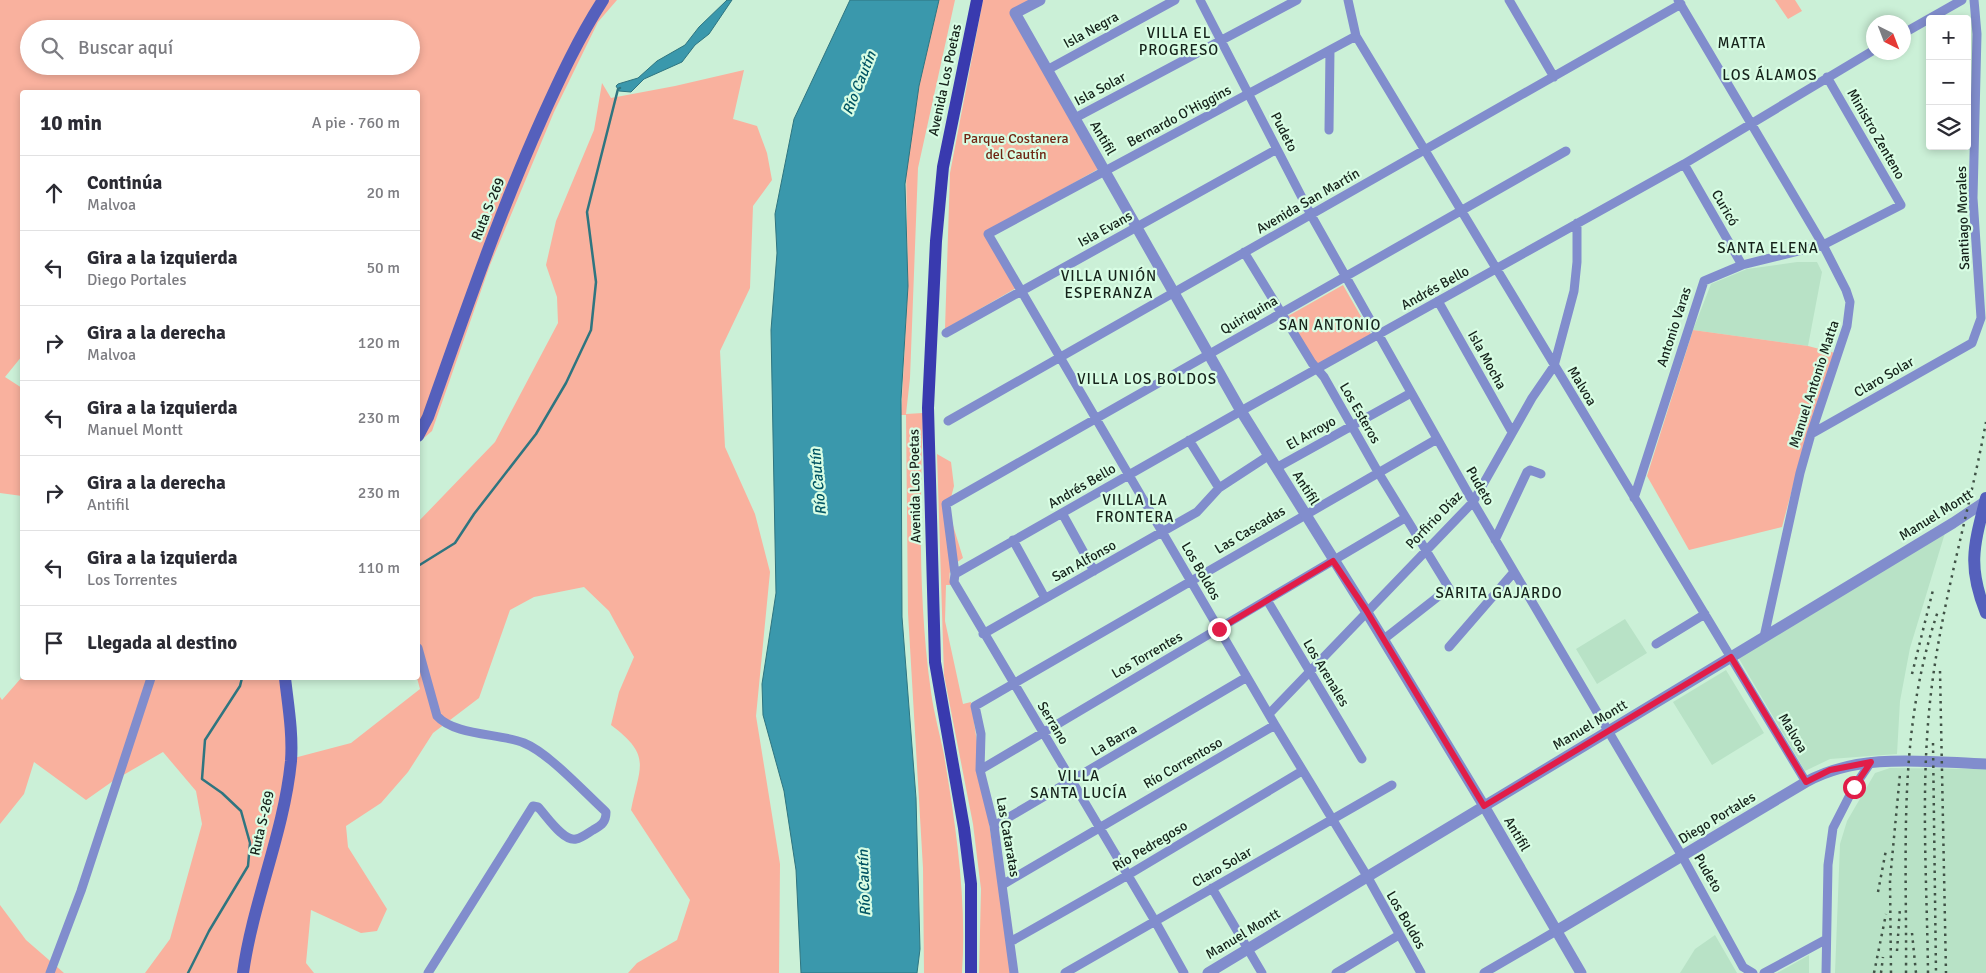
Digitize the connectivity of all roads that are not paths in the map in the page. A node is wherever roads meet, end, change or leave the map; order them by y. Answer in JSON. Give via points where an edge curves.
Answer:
{"nodes":[{"id":1,"x":603,"y":0,"type":"edge"},
{"id":2,"x":976,"y":0,"type":"edge"},
{"id":3,"x":1040,"y":0,"type":"edge"},
{"id":4,"x":1175,"y":0,"type":"edge"},
{"id":5,"x":1200,"y":0,"type":"edge"},
{"id":6,"x":1297,"y":0,"type":"edge"},
{"id":7,"x":1348,"y":0,"type":"edge"},
{"id":8,"x":1509,"y":0,"type":"edge"},
{"id":9,"x":1962,"y":0,"type":"edge"},
{"id":10,"x":1974,"y":0,"type":"edge"},
{"id":11,"x":1680,"y":2,"type":"edge"},
{"id":12,"x":1911,"y":29,"type":"edge"},
{"id":13,"x":1356,"y":36,"type":"junction"},
{"id":14,"x":1221,"y":41,"type":"junction"},
{"id":15,"x":1330,"y":50,"type":"junction"},
{"id":16,"x":1866,"y":55,"type":"edge"},
{"id":17,"x":1047,"y":70,"type":"junction"},
{"id":18,"x":1554,"y":77,"type":"junction"},
{"id":19,"x":1827,"y":78,"type":"junction"},
{"id":20,"x":1248,"y":94,"type":"junction"},
{"id":21,"x":1075,"y":118,"type":"junction"},
{"id":22,"x":1751,"y":124,"type":"junction"},
{"id":23,"x":1329,"y":130,"type":"dead end"},
{"id":24,"x":1277,"y":149,"type":"junction"},
{"id":25,"x":1425,"y":150,"type":"junction"},
{"id":26,"x":1566,"y":151,"type":"dead end"},
{"id":27,"x":1684,"y":164,"type":"junction"},
{"id":28,"x":1105,"y":171,"type":"junction"},
{"id":29,"x":1901,"y":205,"type":"joint"},
{"id":30,"x":1461,"y":211,"type":"junction"},
{"id":31,"x":1311,"y":215,"type":"junction"},
{"id":32,"x":1577,"y":222,"type":"junction"},
{"id":33,"x":1137,"y":227,"type":"junction"},
{"id":34,"x":988,"y":234,"type":"joint"},
{"id":35,"x":1823,"y":245,"type":"junction"},
{"id":36,"x":1244,"y":252,"type":"junction"},
{"id":37,"x":1742,"y":265,"type":"junction"},
{"id":38,"x":1496,"y":270,"type":"junction"},
{"id":39,"x":1346,"y":277,"type":"junction"},
{"id":40,"x":1022,"y":291,"type":"junction"},
{"id":41,"x":1174,"y":292,"type":"junction"},
{"id":42,"x":1438,"y":301,"type":"junction"},
{"id":43,"x":1281,"y":314,"type":"junction"},
{"id":44,"x":946,"y":333,"type":"dead end"},
{"id":45,"x":1378,"y":335,"type":"junction"},
{"id":46,"x":1972,"y":343,"type":"joint"},
{"id":47,"x":1208,"y":354,"type":"junction"},
{"id":48,"x":1060,"y":357,"type":"junction"},
{"id":49,"x":1554,"y":366,"type":"junction"},
{"id":50,"x":1317,"y":369,"type":"junction"},
{"id":51,"x":1411,"y":393,"type":"junction"},
{"id":52,"x":1241,"y":411,"type":"junction"},
{"id":53,"x":1096,"y":418,"type":"junction"},
{"id":54,"x":948,"y":421,"type":"dead end"},
{"id":55,"x":1352,"y":426,"type":"junction"},
{"id":56,"x":420,"y":432,"type":"edge"},
{"id":57,"x":1512,"y":432,"type":"junction"},
{"id":58,"x":1811,"y":434,"type":"junction"},
{"id":59,"x":1437,"y":438,"type":"junction"},
{"id":60,"x":1189,"y":440,"type":"junction"},
{"id":61,"x":1268,"y":456,"type":"junction"},
{"id":62,"x":1276,"y":468,"type":"junction"},
{"id":63,"x":1378,"y":472,"type":"junction"},
{"id":64,"x":1541,"y":474,"type":"dead end"},
{"id":65,"x":1129,"y":475,"type":"junction"},
{"id":66,"x":1219,"y":488,"type":"junction"},
{"id":67,"x":1634,"y":498,"type":"junction"},
{"id":68,"x":1986,"y":501,"type":"edge"},
{"id":69,"x":1473,"y":502,"type":"junction"},
{"id":70,"x":946,"y":504,"type":"joint"},
{"id":71,"x":1062,"y":512,"type":"junction"},
{"id":72,"x":1304,"y":514,"type":"junction"},
{"id":73,"x":1405,"y":518,"type":"junction"},
{"id":74,"x":1163,"y":532,"type":"junction"},
{"id":75,"x":1013,"y":540,"type":"junction"},
{"id":76,"x":1495,"y":540,"type":"junction"},
{"id":77,"x":1425,"y":550,"type":"junction"},
{"id":78,"x":1333,"y":561,"type":"junction"},
{"id":79,"x":1094,"y":571,"type":"junction"},
{"id":80,"x":1514,"y":572,"type":"junction"},
{"id":81,"x":955,"y":574,"type":"junction"},
{"id":82,"x":1191,"y":581,"type":"junction"},
{"id":83,"x":1045,"y":598,"type":"junction"},
{"id":84,"x":1268,"y":600,"type":"junction"},
{"id":85,"x":1366,"y":610,"type":"junction"},
{"id":86,"x":1986,"y":613,"type":"edge"},
{"id":87,"x":1705,"y":614,"type":"junction"},
{"id":88,"x":1219,"y":629,"type":"junction"},
{"id":89,"x":983,"y":634,"type":"junction"},
{"id":90,"x":1764,"y":637,"type":"junction"},
{"id":91,"x":1384,"y":640,"type":"junction"},
{"id":92,"x":1656,"y":644,"type":"dead end"},
{"id":93,"x":1449,"y":647,"type":"dead end"},
{"id":94,"x":420,"y":655,"type":"edge"},
{"id":95,"x":1731,"y":657,"type":"junction"},
{"id":96,"x":1309,"y":671,"type":"junction"},
{"id":97,"x":1247,"y":677,"type":"junction"},
{"id":98,"x":150,"y":680,"type":"edge"},
{"id":99,"x":285,"y":680,"type":"edge"},
{"id":100,"x":1012,"y":683,"type":"junction"},
{"id":101,"x":975,"y":706,"type":"joint"},
{"id":102,"x":1268,"y":714,"type":"junction"},
{"id":103,"x":1275,"y":725,"type":"junction"},
{"id":104,"x":1608,"y":731,"type":"junction"},
{"id":105,"x":1042,"y":733,"type":"junction"},
{"id":106,"x":1362,"y":760,"type":"dead end"},
{"id":107,"x":1871,"y":762,"type":"junction"},
{"id":108,"x":1986,"y":764,"type":"edge"},
{"id":109,"x":980,"y":770,"type":"junction"},
{"id":110,"x":1302,"y":771,"type":"junction"},
{"id":111,"x":1071,"y":781,"type":"junction"},
{"id":112,"x":1806,"y":782,"type":"junction"},
{"id":113,"x":1392,"y":785,"type":"dead end"},
{"id":114,"x":1484,"y":806,"type":"junction"},
{"id":115,"x":1333,"y":820,"type":"junction"},
{"id":116,"x":994,"y":826,"type":"junction"},
{"id":117,"x":1100,"y":828,"type":"junction"},
{"id":118,"x":1682,"y":856,"type":"junction"},
{"id":119,"x":1128,"y":875,"type":"junction"},
{"id":120,"x":1368,"y":876,"type":"junction"},
{"id":121,"x":1002,"y":885,"type":"junction"},
{"id":122,"x":1212,"y":888,"type":"junction"},
{"id":123,"x":1155,"y":921,"type":"junction"},
{"id":124,"x":1556,"y":931,"type":"junction"},
{"id":125,"x":1399,"y":935,"type":"junction"},
{"id":126,"x":1825,"y":940,"type":"junction"},
{"id":127,"x":1010,"y":942,"type":"junction"},
{"id":128,"x":1248,"y":948,"type":"junction"},
{"id":129,"x":50,"y":973,"type":"edge"},
{"id":130,"x":243,"y":973,"type":"edge"},
{"id":131,"x":428,"y":973,"type":"edge"},
{"id":132,"x":971,"y":973,"type":"edge"},
{"id":133,"x":1014,"y":973,"type":"edge"},
{"id":134,"x":1065,"y":973,"type":"edge"},
{"id":135,"x":1184,"y":973,"type":"edge"},
{"id":136,"x":1208,"y":973,"type":"edge"},
{"id":137,"x":1262,"y":973,"type":"edge"},
{"id":138,"x":1336,"y":973,"type":"edge"},
{"id":139,"x":1421,"y":973,"type":"edge"},
{"id":140,"x":1484,"y":973,"type":"edge"},
{"id":141,"x":1580,"y":973,"type":"edge"},
{"id":142,"x":1753,"y":973,"type":"edge"},
{"id":143,"x":1764,"y":973,"type":"edge"},
{"id":144,"x":1826,"y":973,"type":"edge"}],
"edges":[{"from":1,"to":56,"type":"main road","name":"Ruta S-269","via":[[564,72],[518,174]]},
{"from":2,"to":132,"type":"main road","name":"Avenida Los Poetas","via":[[943,167],[928,408],[935,662],[972,884]]},
{"from":3,"to":17,"type":"street","name":"Antifil","via":[[1015,13]]},
{"from":4,"to":17,"type":"street","name":"Isla Negra"},
{"from":5,"to":14,"type":"street","name":"Pudeto"},
{"from":6,"to":14,"type":"street","name":"Isla Solar"},
{"from":7,"to":13,"type":"street","name":"Malvoa"},
{"from":8,"to":18,"type":"street"},
{"from":9,"to":12,"type":"street"},
{"from":10,"to":46,"type":"street","name":"Santiago Morales","via":[[1977,34],[1973,198],[1982,318]]},
{"from":11,"to":18,"type":"street","name":"Avenida San Martín"},
{"from":11,"to":22,"type":"street","name":"Manuel Antonio Matta"},
{"from":13,"to":15,"type":"street","name":"Bernardo O'Higgins"},
{"from":13,"to":25,"type":"street","name":"Malvoa"},
{"from":14,"to":20,"type":"street","name":"Pudeto"},
{"from":14,"to":21,"type":"street","name":"Isla Solar"},
{"from":15,"to":20,"type":"street","name":"Bernardo O'Higgins"},
{"from":15,"to":23,"type":"street"},
{"from":16,"to":19,"type":"street","name":"Andrés Bello"},
{"from":17,"to":21,"type":"street","name":"Antifil"},
{"from":18,"to":25,"type":"street","name":"Avenida San Martín"},
{"from":19,"to":22,"type":"street","name":"Andrés Bello"},
{"from":19,"to":29,"type":"street","name":"Ministro Zenteno"},
{"from":20,"to":24,"type":"street","name":"Pudeto"},
{"from":20,"to":28,"type":"street","name":"Bernardo O'Higgins"},
{"from":21,"to":28,"type":"street","name":"Antifil"},
{"from":22,"to":27,"type":"street","name":"Andrés Bello"},
{"from":22,"to":35,"type":"street","name":"Manuel Antonio Matta"},
{"from":24,"to":31,"type":"street","name":"Pudeto"},
{"from":24,"to":33,"type":"street","name":"Isla Evans"},
{"from":25,"to":30,"type":"street","name":"Malvoa"},
{"from":25,"to":31,"type":"street","name":"Avenida San Martín"},
{"from":26,"to":30,"type":"street","name":"Quiriquina"},
{"from":27,"to":32,"type":"street","name":"Andrés Bello"},
{"from":27,"to":37,"type":"street","name":"Curicó"},
{"from":28,"to":33,"type":"street","name":"Antifil"},
{"from":28,"to":34,"type":"street","name":"Bernardo O'Higgins"},
{"from":29,"to":35,"type":"street","name":"Antonio Varas"},
{"from":30,"to":38,"type":"street","name":"Malvoa"},
{"from":30,"to":39,"type":"street","name":"Quiriquina"},
{"from":31,"to":36,"type":"street","name":"Avenida San Martín"},
{"from":31,"to":39,"type":"street","name":"Pudeto"},
{"from":32,"to":38,"type":"street","name":"Andrés Bello"},
{"from":32,"to":49,"type":"street","name":"Porfirio Díaz","via":[[1578,262],[1574,291]]},
{"from":33,"to":40,"type":"street","name":"Isla Evans"},
{"from":33,"to":41,"type":"street","name":"Antifil"},
{"from":34,"to":40,"type":"street","name":"Los Boldos"},
{"from":35,"to":37,"type":"street","name":"Antonio Varas"},
{"from":35,"to":58,"type":"street","name":"Manuel Antonio Matta","via":[[1846,290],[1850,310]]},
{"from":36,"to":41,"type":"street","name":"Avenida San Martín"},
{"from":36,"to":43,"type":"street","name":"Los Esteros"},
{"from":37,"to":67,"type":"street","name":"Antonio Varas","via":[[1704,281]]},
{"from":38,"to":42,"type":"street","name":"Andrés Bello"},
{"from":38,"to":49,"type":"street","name":"Malvoa"},
{"from":39,"to":43,"type":"street","name":"Quiriquina"},
{"from":39,"to":45,"type":"street","name":"Pudeto"},
{"from":40,"to":44,"type":"street","name":"Isla Evans"},
{"from":40,"to":48,"type":"street","name":"Los Boldos"},
{"from":41,"to":47,"type":"street","name":"Antifil"},
{"from":41,"to":48,"type":"street","name":"Avenida San Martín"},
{"from":42,"to":45,"type":"street","name":"Andrés Bello"},
{"from":42,"to":57,"type":"street","name":"Isla Mocha"},
{"from":43,"to":47,"type":"street","name":"Quiriquina"},
{"from":43,"to":50,"type":"street","name":"Los Esteros"},
{"from":45,"to":50,"type":"street","name":"Andrés Bello"},
{"from":45,"to":51,"type":"street","name":"Pudeto"},
{"from":46,"to":58,"type":"street","name":"Claro Solar"},
{"from":47,"to":52,"type":"street","name":"Antifil"},
{"from":47,"to":53,"type":"street","name":"Quiriquina"},
{"from":48,"to":53,"type":"street","name":"Los Boldos"},
{"from":48,"to":54,"type":"street","name":"Avenida San Martín"},
{"from":49,"to":57,"type":"street","name":"Porfirio Díaz"},
{"from":49,"to":67,"type":"street","name":"Malvoa"},
{"from":50,"to":52,"type":"street","name":"Andrés Bello"},
{"from":50,"to":55,"type":"street","name":"Los Esteros"},
{"from":51,"to":55,"type":"street","name":"El Arroyo"},
{"from":51,"to":59,"type":"street","name":"Pudeto"},
{"from":52,"to":60,"type":"street","name":"Andrés Bello"},
{"from":52,"to":61,"type":"street","name":"Antifil"},
{"from":53,"to":65,"type":"street","name":"Los Boldos"},
{"from":53,"to":70,"type":"street","name":"Quiriquina"},
{"from":55,"to":62,"type":"street","name":"El Arroyo"},
{"from":55,"to":63,"type":"street","name":"Los Esteros"},
{"from":57,"to":69,"type":"street","name":"Porfirio Díaz"},
{"from":58,"to":90,"type":"street","name":"Manuel Antonio Matta"},
{"from":59,"to":63,"type":"street","name":"Las Cascadas"},
{"from":59,"to":69,"type":"street","name":"Pudeto"},
{"from":60,"to":65,"type":"street","name":"Andrés Bello"},
{"from":60,"to":66,"type":"street"},
{"from":61,"to":62,"type":"street","name":"Antifil"},
{"from":61,"to":66,"type":"street","name":"San Alfonso"},
{"from":62,"to":72,"type":"street","name":"Antifil"},
{"from":63,"to":72,"type":"street","name":"Las Cascadas"},
{"from":63,"to":73,"type":"street","name":"Los Esteros"},
{"from":64,"to":76,"type":"street","via":[[1527,472]]},
{"from":65,"to":71,"type":"street","name":"Andrés Bello"},
{"from":65,"to":74,"type":"street","name":"Los Boldos"},
{"from":66,"to":74,"type":"street","name":"San Alfonso","via":[[1197,512]]},
{"from":67,"to":87,"type":"street","name":"Malvoa"},
{"from":68,"to":86,"type":"main road","via":[[1973,563],[1975,582]]},
{"from":68,"to":90,"type":"street","name":"Manuel Montt"},
{"from":69,"to":76,"type":"street","name":"Pudeto"},
{"from":69,"to":77,"type":"street","name":"Porfirio Díaz"},
{"from":70,"to":81,"type":"street","name":"Serrano"},
{"from":71,"to":75,"type":"street","name":"Andrés Bello"},
{"from":71,"to":79,"type":"street"},
{"from":72,"to":78,"type":"street","name":"Antifil"},
{"from":72,"to":82,"type":"street","name":"Las Cascadas"},
{"from":73,"to":77,"type":"street","name":"Los Esteros"},
{"from":73,"to":78,"type":"street","name":"Los Torrentes"},
{"from":74,"to":79,"type":"street","name":"San Alfonso"},
{"from":74,"to":82,"type":"street","name":"Los Boldos"},
{"from":75,"to":81,"type":"street","name":"Andrés Bello"},
{"from":75,"to":83,"type":"street"},
{"from":76,"to":80,"type":"street","name":"Pudeto"},
{"from":77,"to":85,"type":"street","name":"Porfirio Díaz"},
{"from":77,"to":91,"type":"street","name":"Los Esteros","via":[[1449,588]]},
{"from":78,"to":84,"type":"street","name":"Los Torrentes"},
{"from":78,"to":85,"type":"street","name":"Antifil"},
{"from":79,"to":83,"type":"street","name":"San Alfonso"},
{"from":80,"to":93,"type":"street"},
{"from":80,"to":104,"type":"street","name":"Pudeto"},
{"from":81,"to":89,"type":"street","name":"Serrano","via":[[954,582]]},
{"from":82,"to":88,"type":"street","name":"Los Boldos"},
{"from":82,"to":100,"type":"street","name":"Las Cascadas"},
{"from":83,"to":89,"type":"street","name":"San Alfonso"},
{"from":84,"to":88,"type":"street","name":"Los Torrentes"},
{"from":84,"to":96,"type":"street","name":"Los Arenales"},
{"from":85,"to":91,"type":"street","name":"Antifil"},
{"from":85,"to":96,"type":"street","name":"Porfirio Díaz"},
{"from":87,"to":92,"type":"street"},
{"from":87,"to":95,"type":"street","name":"Malvoa"},
{"from":88,"to":97,"type":"street","name":"Los Boldos"},
{"from":88,"to":105,"type":"street","name":"Los Torrentes"},
{"from":89,"to":100,"type":"street","name":"Serrano"},
{"from":90,"to":95,"type":"street","name":"Manuel Montt"},
{"from":91,"to":114,"type":"street","name":"Antifil"},
{"from":94,"to":131,"type":"street","via":[[437,716],[441,720],[456,727],[525,743],[547,758],[606,812],[601,826],[571,839],[559,832],[538,807],[533,806]]},
{"from":95,"to":104,"type":"street","name":"Manuel Montt"},
{"from":95,"to":112,"type":"street","name":"Malvoa"},
{"from":96,"to":102,"type":"street","name":"Porfirio Díaz"},
{"from":96,"to":106,"type":"street","name":"Los Arenales"},
{"from":97,"to":102,"type":"street","name":"Los Boldos"},
{"from":97,"to":111,"type":"street","name":"La Barra"},
{"from":98,"to":129,"type":"street","via":[[81,891]]},
{"from":99,"to":130,"type":"main road","name":"Ruta S-269","via":[[291,722],[291,762]]},
{"from":100,"to":101,"type":"street","name":"Las Cascadas"},
{"from":100,"to":105,"type":"street","name":"Serrano"},
{"from":101,"to":109,"type":"street","name":"Las Cataratas","via":[[981,734]]},
{"from":102,"to":103,"type":"street","name":"Los Boldos"},
{"from":103,"to":110,"type":"street","name":"Los Boldos"},
{"from":103,"to":117,"type":"street","name":"Río Correntoso"},
{"from":104,"to":114,"type":"street","name":"Manuel Montt"},
{"from":104,"to":118,"type":"street","name":"Pudeto"},
{"from":105,"to":109,"type":"street","name":"Los Torrentes"},
{"from":105,"to":111,"type":"street","name":"Serrano"},
{"from":107,"to":108,"type":"street","name":"Diego Portales"},
{"from":107,"to":112,"type":"street","name":"Diego Portales","via":[[1830,770]]},
{"from":107,"to":126,"type":"street","via":[[1833,828]]},
{"from":109,"to":116,"type":"street","name":"Las Cataratas"},
{"from":110,"to":115,"type":"street","name":"Los Boldos"},
{"from":110,"to":119,"type":"street","name":"Río Pedregoso"},
{"from":111,"to":116,"type":"street","name":"La Barra"},
{"from":111,"to":117,"type":"street","name":"Serrano"},
{"from":112,"to":118,"type":"street","name":"Diego Portales"},
{"from":113,"to":115,"type":"street","name":"Claro Solar"},
{"from":114,"to":120,"type":"street","name":"Manuel Montt"},
{"from":114,"to":124,"type":"street","name":"Antifil"},
{"from":115,"to":120,"type":"street","name":"Los Boldos"},
{"from":115,"to":122,"type":"street","name":"Claro Solar"},
{"from":116,"to":121,"type":"street","name":"Las Cataratas"},
{"from":117,"to":119,"type":"street","name":"Serrano"},
{"from":117,"to":121,"type":"street","name":"Río Correntoso"},
{"from":118,"to":124,"type":"street","name":"Diego Portales"},
{"from":118,"to":142,"type":"street","name":"Pudeto","via":[[1744,967]]},
{"from":119,"to":123,"type":"street","name":"Serrano"},
{"from":119,"to":127,"type":"street","name":"Río Pedregoso"},
{"from":120,"to":125,"type":"street","name":"Los Boldos"},
{"from":120,"to":128,"type":"street","name":"Manuel Montt"},
{"from":121,"to":127,"type":"street","name":"Las Cataratas"},
{"from":122,"to":123,"type":"street","name":"Claro Solar"},
{"from":122,"to":128,"type":"street"},
{"from":123,"to":134,"type":"street","name":"Claro Solar"},
{"from":123,"to":135,"type":"street","name":"Serrano"},
{"from":124,"to":140,"type":"street","name":"Diego Portales"},
{"from":124,"to":141,"type":"street","name":"Antifil"},
{"from":125,"to":138,"type":"street"},
{"from":125,"to":139,"type":"street","name":"Los Boldos"},
{"from":126,"to":143,"type":"street"},
{"from":126,"to":144,"type":"street"},
{"from":127,"to":133,"type":"street","name":"Las Cataratas"},
{"from":128,"to":136,"type":"street","name":"Manuel Montt"},
{"from":128,"to":137,"type":"street"}]}
